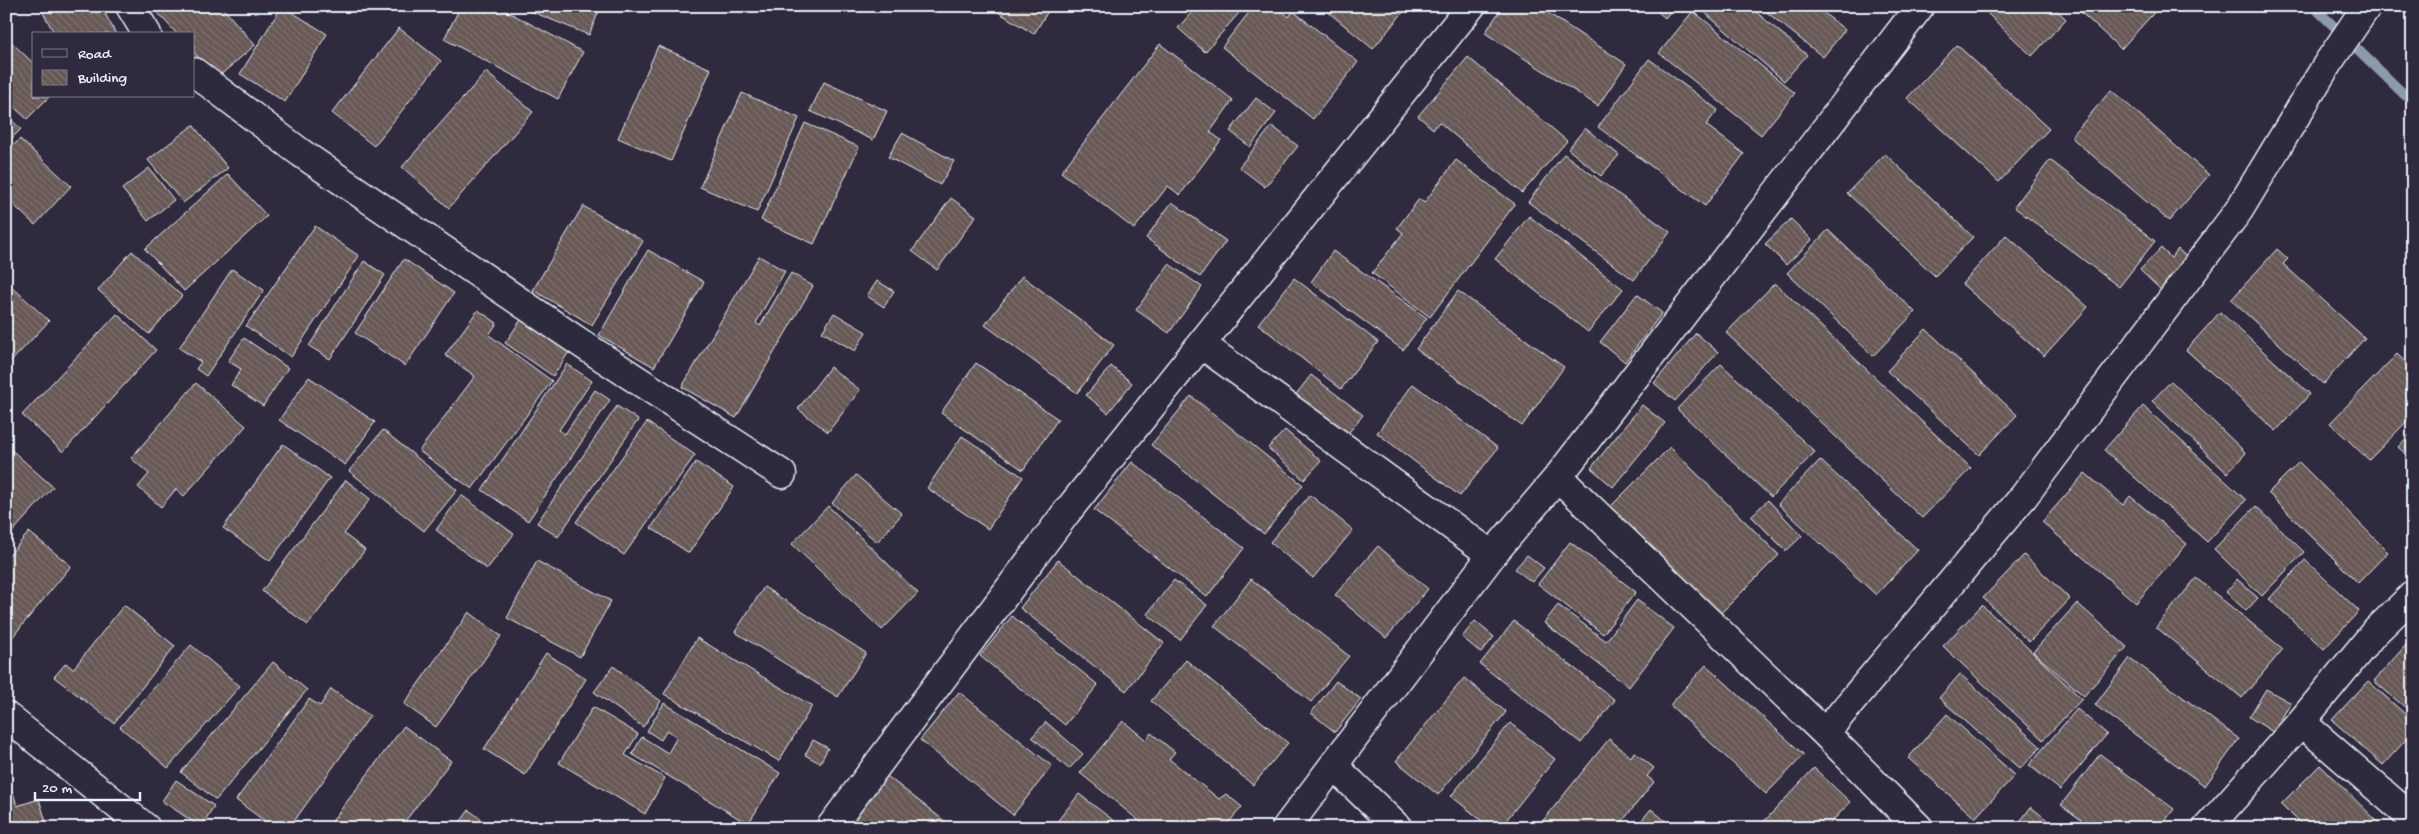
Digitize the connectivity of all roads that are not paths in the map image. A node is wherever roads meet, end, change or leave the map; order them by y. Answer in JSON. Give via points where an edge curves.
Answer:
{"nodes":[{"id":1,"x":130,"y":6,"type":"edge"},
{"id":2,"x":1471,"y":6,"type":"edge"},
{"id":3,"x":1920,"y":6,"type":"edge"},
{"id":4,"x":2365,"y":9,"type":"edge"},
{"id":5,"x":146,"y":32,"type":"edge"},
{"id":6,"x":195,"y":73,"type":"edge"},
{"id":7,"x":1201,"y":344,"type":"junction"},
{"id":8,"x":782,"y":474,"type":"dead end"},
{"id":9,"x":1558,"y":477,"type":"junction"},
{"id":10,"x":1492,"y":555,"type":"junction"},
{"id":11,"x":2413,"y":595,"type":"edge"},
{"id":12,"x":9,"y":720,"type":"edge"},
{"id":13,"x":2301,"y":722,"type":"junction"},
{"id":14,"x":1825,"y":733,"type":"junction"},
{"id":15,"x":1334,"y":766,"type":"junction"},
{"id":16,"x":2413,"y":818,"type":"edge"},
{"id":17,"x":146,"y":828,"type":"edge"},
{"id":18,"x":830,"y":828,"type":"edge"},
{"id":19,"x":1286,"y":828,"type":"edge"},
{"id":20,"x":1398,"y":828,"type":"edge"},
{"id":21,"x":1919,"y":828,"type":"edge"},
{"id":22,"x":2207,"y":828,"type":"edge"}],
"edges":[{"from":1,"to":5,"type":"street"},
{"from":2,"to":7,"type":"street"},
{"from":3,"to":9,"type":"street"},
{"from":4,"to":14,"type":"street","via":[[2328,63],[2239,210],[2024,496]]},
{"from":6,"to":8,"type":"street","via":[[301,153],[585,346]]},
{"from":7,"to":10,"type":"street"},
{"from":7,"to":18,"type":"street","via":[[1066,513]]},
{"from":9,"to":10,"type":"street"},
{"from":9,"to":14,"type":"street"},
{"from":10,"to":15,"type":"street"},
{"from":11,"to":13,"type":"street","via":[[2373,634]]},
{"from":12,"to":17,"type":"street"},
{"from":13,"to":16,"type":"street"},
{"from":13,"to":22,"type":"street"},
{"from":14,"to":21,"type":"street"},
{"from":15,"to":19,"type":"street"},
{"from":15,"to":20,"type":"street"}]}
